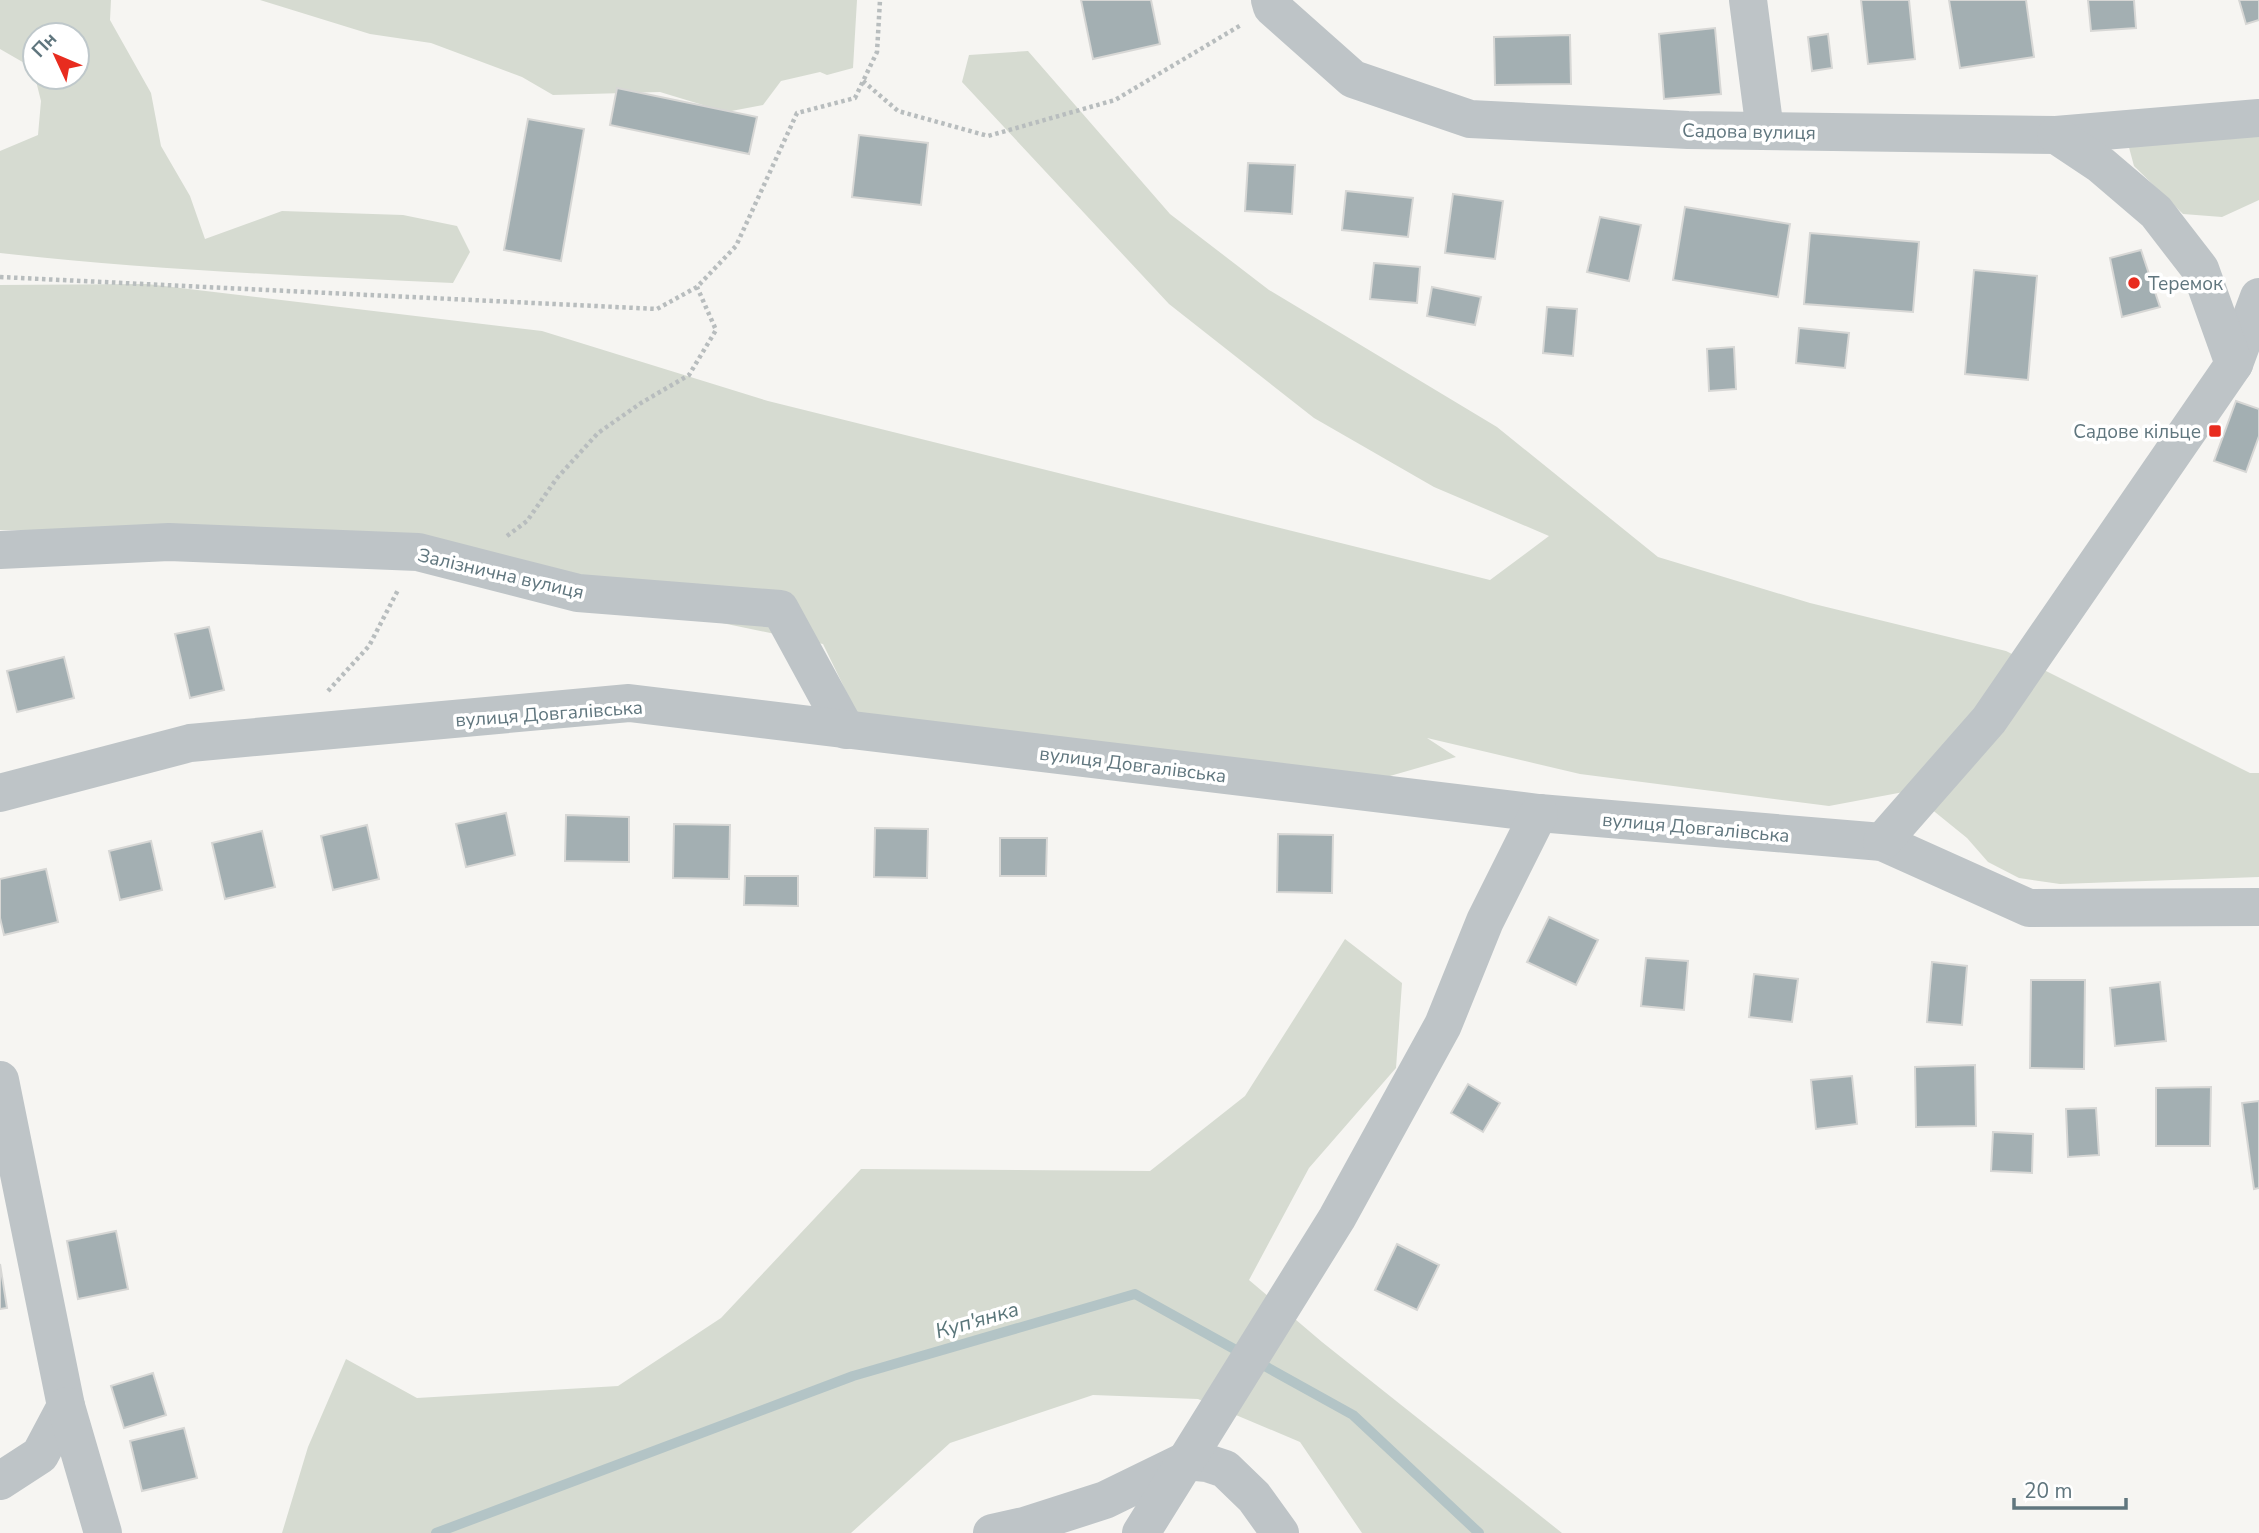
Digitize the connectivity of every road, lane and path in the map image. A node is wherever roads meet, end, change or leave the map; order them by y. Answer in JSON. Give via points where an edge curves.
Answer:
{"nodes":[{"id":1,"x":880,"y":0,"type":"edge"},
{"id":2,"x":1748,"y":0,"type":"edge"},
{"id":3,"x":1271,"y":3,"type":"edge"},
{"id":4,"x":863,"y":81,"type":"junction"},
{"id":5,"x":2259,"y":118,"type":"edge"},
{"id":6,"x":1765,"y":131,"type":"junction"},
{"id":7,"x":2056,"y":135,"type":"junction"},
{"id":8,"x":0,"y":277,"type":"edge"},
{"id":9,"x":697,"y":287,"type":"junction"},
{"id":10,"x":2259,"y":297,"type":"edge"},
{"id":11,"x":2234,"y":364,"type":"junction"},
{"id":12,"x":500,"y":542,"type":"dead end"},
{"id":13,"x":0,"y":550,"type":"edge"},
{"id":14,"x":446,"y":559,"type":"junction"},
{"id":15,"x":846,"y":730,"type":"junction"},
{"id":16,"x":289,"y":734,"type":"junction"},
{"id":17,"x":0,"y":793,"type":"edge"},
{"id":18,"x":1539,"y":814,"type":"junction"},
{"id":19,"x":1882,"y":842,"type":"junction"},
{"id":20,"x":2259,"y":907,"type":"edge"},
{"id":21,"x":0,"y":1080,"type":"edge"},
{"id":22,"x":65,"y":1406,"type":"junction"},
{"id":23,"x":1185,"y":1461,"type":"junction"},
{"id":24,"x":0,"y":1481,"type":"edge"},
{"id":25,"x":103,"y":1533,"type":"edge"},
{"id":26,"x":992,"y":1533,"type":"edge"},
{"id":27,"x":1141,"y":1533,"type":"edge"},
{"id":28,"x":1280,"y":1533,"type":"edge"}],
"edges":[{"from":1,"to":4,"type":"path","via":[[877,52]]},
{"from":2,"to":6,"type":"street"},
{"from":3,"to":4,"type":"path","via":[[1115,100],[988,136],[898,111]]},
{"from":3,"to":6,"type":"street","name":"Садова вулиця","via":[[1353,79],[1470,119]]},
{"from":4,"to":9,"type":"path","via":[[855,98],[797,113],[736,246]]},
{"from":5,"to":7,"type":"street","name":"Садова вулиця"},
{"from":6,"to":7,"type":"street","name":"Садова вулиця"},
{"from":7,"to":11,"type":"street","via":[[2101,166],[2156,212],[2171,231],[2200,269]]},
{"from":8,"to":9,"type":"path","via":[[657,309]]},
{"from":9,"to":12,"type":"path","via":[[716,330],[689,375],[598,433],[556,478],[527,521]]},
{"from":10,"to":11,"type":"street"},
{"from":11,"to":19,"type":"street","via":[[1989,720]]},
{"from":13,"to":14,"type":"street","name":"Залізнична вулиця","via":[[170,542],[418,552]]},
{"from":14,"to":15,"type":"street","name":"Залізнична вулиця","via":[[578,593],[780,609]]},
{"from":14,"to":16,"type":"path","via":[[401,584],[369,646]]},
{"from":15,"to":16,"type":"street","name":"вулиця Довгалівська","via":[[629,703]]},
{"from":15,"to":18,"type":"street","name":"вулиця Довгалівська"},
{"from":16,"to":17,"type":"street","name":"вулиця Довгалівська","via":[[190,743]]},
{"from":18,"to":19,"type":"street","name":"вулиця Довгалівська"},
{"from":18,"to":23,"type":"street","via":[[1485,921],[1443,1025],[1337,1218]]},
{"from":19,"to":20,"type":"street","name":"вулиця Довгалівська","via":[[2029,908]]},
{"from":21,"to":22,"type":"street"},
{"from":22,"to":24,"type":"street","via":[[40,1455]]},
{"from":22,"to":25,"type":"street"},
{"from":23,"to":26,"type":"street","via":[[1105,1500]]},
{"from":23,"to":27,"type":"street"},
{"from":23,"to":28,"type":"street","via":[[1225,1469],[1254,1497]]}]}
